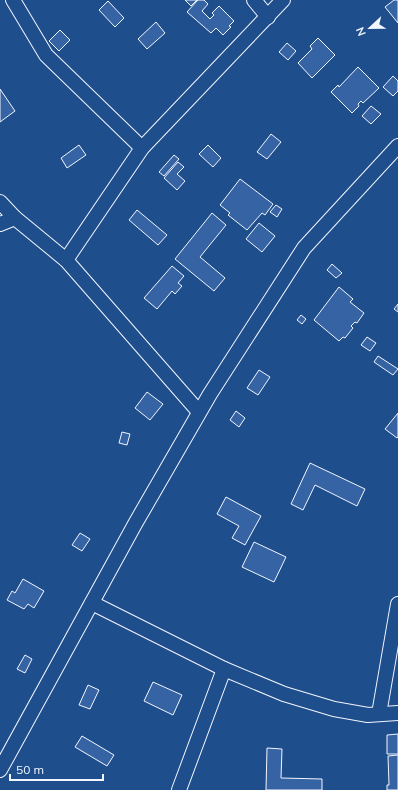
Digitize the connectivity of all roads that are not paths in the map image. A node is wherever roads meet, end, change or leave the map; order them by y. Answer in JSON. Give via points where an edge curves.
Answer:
{"nodes":[{"id":1,"x":13,"y":0,"type":"edge"},
{"id":2,"x":254,"y":0,"type":"edge"},
{"id":3,"x":284,"y":0,"type":"edge"},
{"id":4,"x":268,"y":17,"type":"junction"},
{"id":5,"x":398,"y":146,"type":"edge"},
{"id":6,"x":142,"y":148,"type":"junction"},
{"id":7,"x":0,"y":202,"type":"edge"},
{"id":8,"x":15,"y":218,"type":"junction"},
{"id":9,"x":0,"y":224,"type":"edge"},
{"id":10,"x":66,"y":260,"type":"junction"},
{"id":11,"x":199,"y":412,"type":"junction"},
{"id":12,"x":92,"y":603,"type":"junction"},
{"id":13,"x":398,"y":604,"type":"edge"},
{"id":14,"x":224,"y":669,"type":"junction"},
{"id":15,"x":398,"y":713,"type":"edge"},
{"id":16,"x":379,"y":714,"type":"junction"},
{"id":17,"x":0,"y":770,"type":"edge"},
{"id":18,"x":179,"y":790,"type":"edge"}],
"edges":[{"from":1,"to":6,"type":"street","via":[[46,55]]},
{"from":2,"to":4,"type":"street"},
{"from":3,"to":4,"type":"street"},
{"from":4,"to":6,"type":"street"},
{"from":5,"to":11,"type":"street","via":[[304,248]]},
{"from":6,"to":10,"type":"street"},
{"from":7,"to":8,"type":"street"},
{"from":8,"to":9,"type":"street"},
{"from":8,"to":10,"type":"street"},
{"from":10,"to":11,"type":"street"},
{"from":11,"to":12,"type":"street"},
{"from":12,"to":14,"type":"street"},
{"from":12,"to":17,"type":"street"},
{"from":13,"to":16,"type":"street"},
{"from":14,"to":16,"type":"street","via":[[284,694],[334,709]]},
{"from":14,"to":18,"type":"street"},
{"from":15,"to":16,"type":"street"}]}
